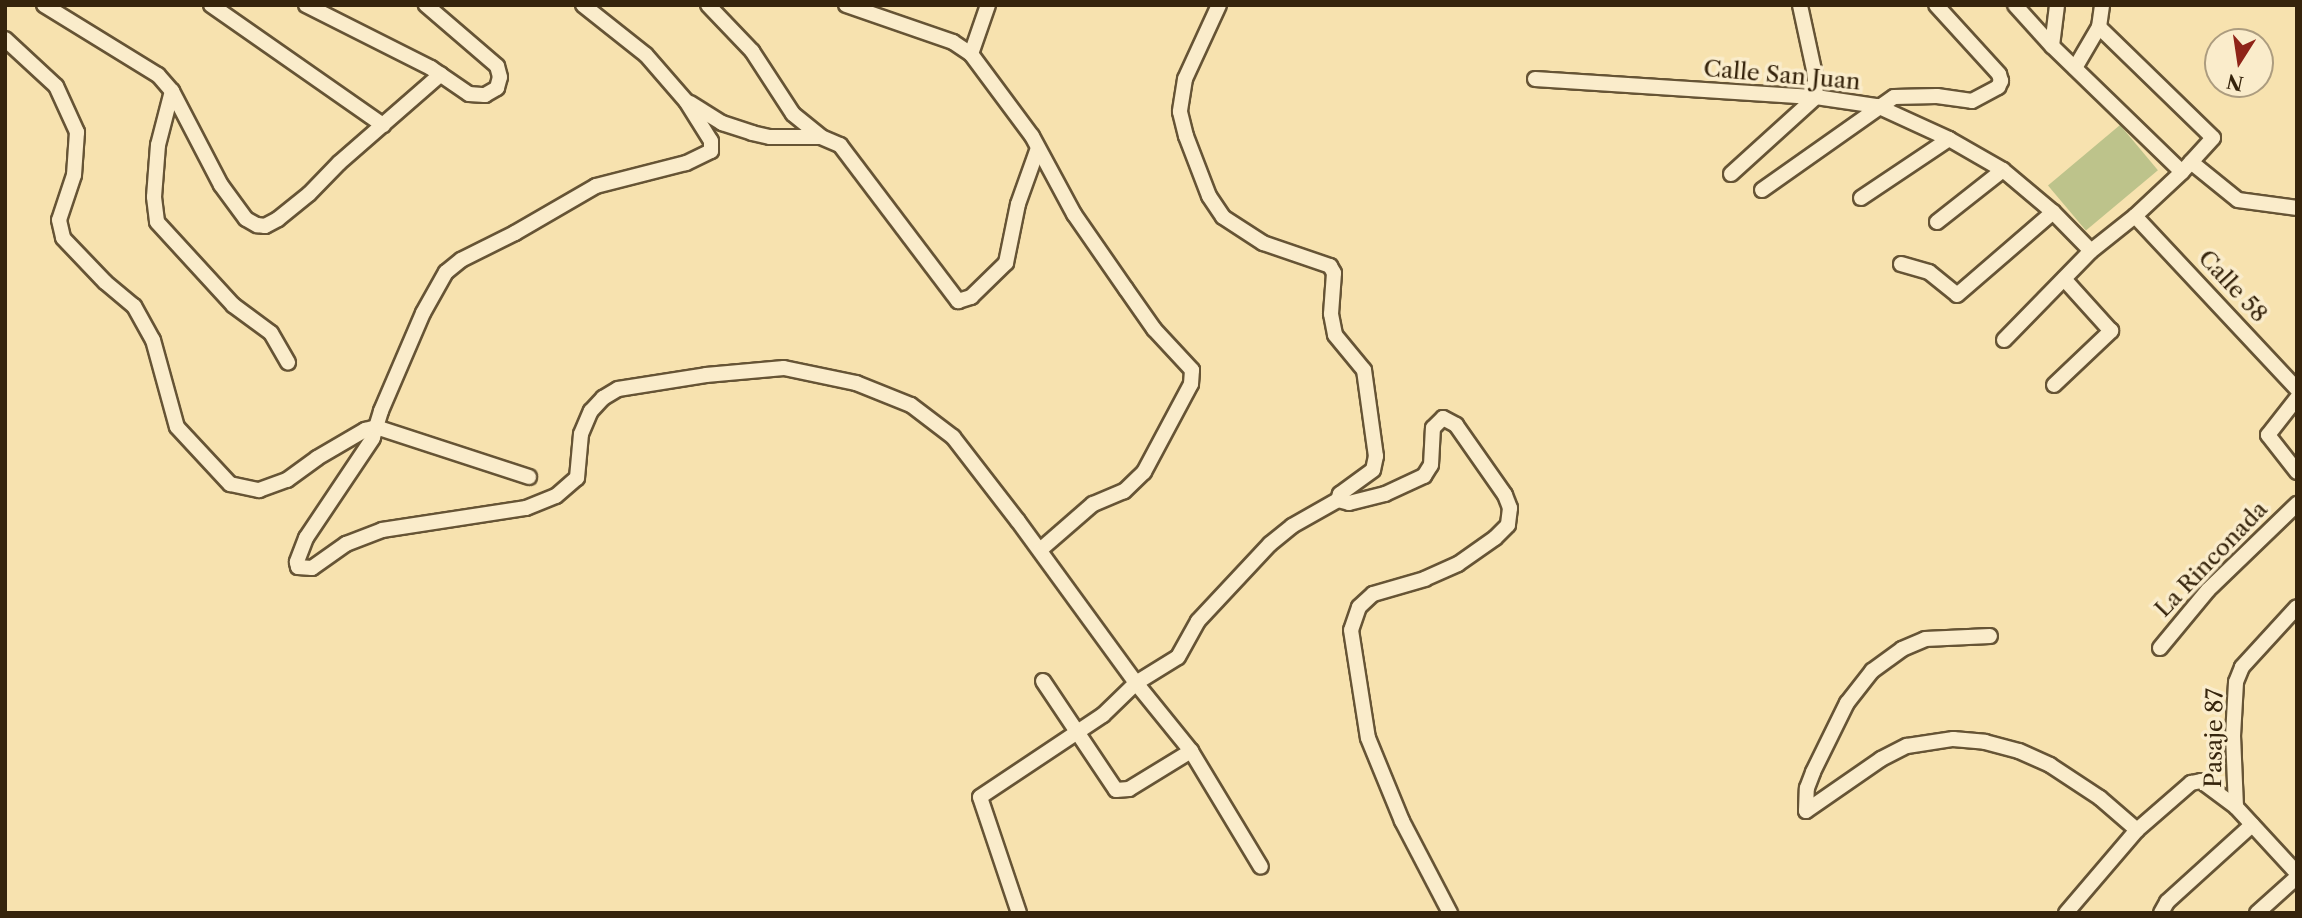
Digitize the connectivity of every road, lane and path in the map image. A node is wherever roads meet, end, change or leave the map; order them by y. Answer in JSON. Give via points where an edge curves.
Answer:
{"nodes":[{"id":1,"x":44,"y":5,"type":"edge"},
{"id":2,"x":211,"y":5,"type":"edge"},
{"id":3,"x":306,"y":5,"type":"edge"},
{"id":4,"x":426,"y":5,"type":"edge"},
{"id":5,"x":583,"y":5,"type":"edge"},
{"id":6,"x":708,"y":5,"type":"edge"},
{"id":7,"x":846,"y":5,"type":"edge"},
{"id":8,"x":988,"y":5,"type":"edge"},
{"id":9,"x":1219,"y":5,"type":"edge"},
{"id":10,"x":1800,"y":5,"type":"edge"},
{"id":11,"x":1936,"y":5,"type":"edge"},
{"id":12,"x":2015,"y":5,"type":"edge"},
{"id":13,"x":2057,"y":5,"type":"edge"},
{"id":14,"x":2102,"y":5,"type":"edge"},
{"id":15,"x":874,"y":9,"type":"edge"},
{"id":16,"x":2099,"y":27,"type":"junction"},
{"id":17,"x":5,"y":39,"type":"edge"},
{"id":18,"x":2052,"y":46,"type":"junction"},
{"id":19,"x":971,"y":54,"type":"junction"},
{"id":20,"x":2075,"y":68,"type":"junction"},
{"id":21,"x":441,"y":74,"type":"junction"},
{"id":22,"x":1535,"y":79,"type":"dead end"},
{"id":23,"x":172,"y":91,"type":"junction"},
{"id":24,"x":1816,"y":97,"type":"junction"},
{"id":25,"x":686,"y":101,"type":"junction"},
{"id":26,"x":1877,"y":106,"type":"junction"},
{"id":27,"x":383,"y":125,"type":"junction"},
{"id":28,"x":821,"y":137,"type":"junction"},
{"id":29,"x":1949,"y":139,"type":"junction"},
{"id":30,"x":1038,"y":148,"type":"junction"},
{"id":31,"x":2187,"y":167,"type":"junction"},
{"id":32,"x":2003,"y":170,"type":"junction"},
{"id":33,"x":1731,"y":174,"type":"dead end"},
{"id":34,"x":1762,"y":190,"type":"dead end"},
{"id":35,"x":1861,"y":198,"type":"dead end"},
{"id":36,"x":2297,"y":208,"type":"edge"},
{"id":37,"x":2053,"y":212,"type":"junction"},
{"id":38,"x":2135,"y":216,"type":"junction"},
{"id":39,"x":1937,"y":222,"type":"dead end"},
{"id":40,"x":2091,"y":251,"type":"junction"},
{"id":41,"x":1901,"y":264,"type":"dead end"},
{"id":42,"x":2064,"y":279,"type":"junction"},
{"id":43,"x":2004,"y":341,"type":"dead end"},
{"id":44,"x":288,"y":362,"type":"dead end"},
{"id":45,"x":2053,"y":385,"type":"dead end"},
{"id":46,"x":2297,"y":389,"type":"edge"},
{"id":47,"x":2297,"y":398,"type":"edge"},
{"id":48,"x":376,"y":427,"type":"junction"},
{"id":49,"x":2297,"y":472,"type":"edge"},
{"id":50,"x":529,"y":477,"type":"dead end"},
{"id":51,"x":1338,"y":500,"type":"junction"},
{"id":52,"x":2297,"y":503,"type":"edge"},
{"id":53,"x":1040,"y":550,"type":"junction"},
{"id":54,"x":2297,"y":607,"type":"edge"},
{"id":55,"x":1990,"y":636,"type":"dead end"},
{"id":56,"x":2160,"y":648,"type":"dead end"},
{"id":57,"x":1043,"y":681,"type":"dead end"},
{"id":58,"x":1136,"y":683,"type":"junction"},
{"id":59,"x":1077,"y":732,"type":"junction"},
{"id":60,"x":1191,"y":751,"type":"junction"},
{"id":61,"x":2236,"y":807,"type":"junction"},
{"id":62,"x":2252,"y":825,"type":"junction"},
{"id":63,"x":2137,"y":830,"type":"junction"},
{"id":64,"x":1261,"y":867,"type":"dead end"},
{"id":65,"x":2297,"y":875,"type":"edge"},
{"id":66,"x":1019,"y":913,"type":"edge"},
{"id":67,"x":1451,"y":913,"type":"edge"},
{"id":68,"x":2066,"y":913,"type":"edge"},
{"id":69,"x":2161,"y":913,"type":"edge"},
{"id":70,"x":2257,"y":913,"type":"edge"}],
"edges":[{"from":1,"to":23,"type":"street","via":[[158,75]]},
{"from":2,"to":27,"type":"street"},
{"from":3,"to":21,"type":"street"},
{"from":4,"to":21,"type":"street","via":[[485,53],[500,77],[497,88],[474,96]]},
{"from":5,"to":25,"type":"street","via":[[646,55]]},
{"from":6,"to":28,"type":"street","via":[[752,51],[793,114]]},
{"from":7,"to":15,"type":"street"},
{"from":8,"to":19,"type":"street"},
{"from":9,"to":51,"type":"street","via":[[1185,79],[1180,112],[1209,196],[1223,217],[1263,243],[1330,267],[1334,274],[1331,314],[1335,335],[1364,370],[1376,456],[1373,470]]},
{"from":10,"to":24,"type":"street"},
{"from":11,"to":26,"type":"street","via":[[1999,74],[1998,87],[1972,101],[1911,95]]},
{"from":12,"to":18,"type":"street"},
{"from":13,"to":18,"type":"street"},
{"from":14,"to":16,"type":"street"},
{"from":15,"to":19,"type":"street"},
{"from":16,"to":20,"type":"street"},
{"from":16,"to":31,"type":"street","via":[[2213,138]]},
{"from":17,"to":48,"type":"street","via":[[56,86],[77,132],[74,175],[60,220],[63,238],[134,306],[153,340],[177,427],[230,484],[259,490],[287,481],[317,458]]},
{"from":18,"to":20,"type":"street"},
{"from":19,"to":30,"type":"street"},
{"from":20,"to":31,"type":"street"},
{"from":21,"to":27,"type":"street"},
{"from":22,"to":24,"type":"street","name":"Calle San Juan"},
{"from":23,"to":27,"type":"street","via":[[221,185],[246,219],[257,225],[278,219]]},
{"from":23,"to":44,"type":"street","via":[[158,145],[154,197],[158,222],[233,305],[271,333]]},
{"from":24,"to":26,"type":"street","name":"Calle San Juan"},
{"from":24,"to":33,"type":"street"},
{"from":25,"to":28,"type":"street","via":[[722,123],[752,133]]},
{"from":25,"to":48,"type":"street","via":[[712,144],[708,154],[596,186],[446,272],[423,313]]},
{"from":26,"to":29,"type":"street","name":"Calle San Juan"},
{"from":26,"to":34,"type":"street"},
{"from":28,"to":30,"type":"street","via":[[840,145],[958,301],[971,296],[1006,263],[1017,204]]},
{"from":29,"to":32,"type":"street","name":"Calle San Juan"},
{"from":29,"to":35,"type":"street"},
{"from":30,"to":53,"type":"street","via":[[1081,225],[1154,329],[1190,364],[1193,375],[1139,478],[1124,491],[1093,504]]},
{"from":31,"to":36,"type":"street","via":[[2238,200]]},
{"from":31,"to":38,"type":"street"},
{"from":32,"to":37,"type":"street","name":"Calle San Juan"},
{"from":32,"to":39,"type":"street"},
{"from":37,"to":40,"type":"street","name":"Calle San Juan"},
{"from":37,"to":41,"type":"street","via":[[1957,295],[1929,272]]},
{"from":38,"to":40,"type":"street"},
{"from":38,"to":46,"type":"street","name":"Calle 58"},
{"from":40,"to":42,"type":"street"},
{"from":42,"to":43,"type":"street"},
{"from":42,"to":45,"type":"street","via":[[2111,331]]},
{"from":47,"to":49,"type":"street","via":[[2268,435]]},
{"from":48,"to":50,"type":"street"},
{"from":48,"to":53,"type":"street","via":[[362,458],[306,538],[297,562],[300,569],[312,568],[346,544],[382,530],[526,508],[555,496],[578,478],[581,434],[591,411],[618,389],[784,368],[856,383],[924,413],[953,437]]},
{"from":51,"to":58,"type":"street","via":[[1270,544],[1198,621],[1178,657]]},
{"from":51,"to":67,"type":"street","via":[[1349,503],[1385,494],[1424,477],[1431,465],[1433,428],[1443,418],[1456,425],[1510,508],[1508,525],[1458,564],[1373,594],[1359,607],[1351,630],[1367,738],[1402,821]]},
{"from":52,"to":56,"type":"street","name":"La Rinconada","via":[[2208,590]]},
{"from":53,"to":58,"type":"street"},
{"from":54,"to":61,"type":"street","name":"Pasaje 87","via":[[2242,667],[2236,682]]},
{"from":55,"to":63,"type":"street","via":[[1925,639],[1872,671],[1847,704],[1813,772],[1806,811],[1907,746],[1953,739],[2019,751],[2050,765]]},
{"from":57,"to":59,"type":"street"},
{"from":58,"to":59,"type":"street","via":[[1109,710]]},
{"from":58,"to":60,"type":"street"},
{"from":59,"to":60,"type":"street","via":[[1119,791]]},
{"from":59,"to":66,"type":"street","via":[[980,797]]},
{"from":60,"to":64,"type":"street"},
{"from":61,"to":62,"type":"street"},
{"from":61,"to":63,"type":"street","via":[[2202,781],[2191,783]]},
{"from":62,"to":65,"type":"street"},
{"from":62,"to":69,"type":"street","via":[[2167,902]]},
{"from":63,"to":68,"type":"street"},
{"from":65,"to":70,"type":"street"}]}
